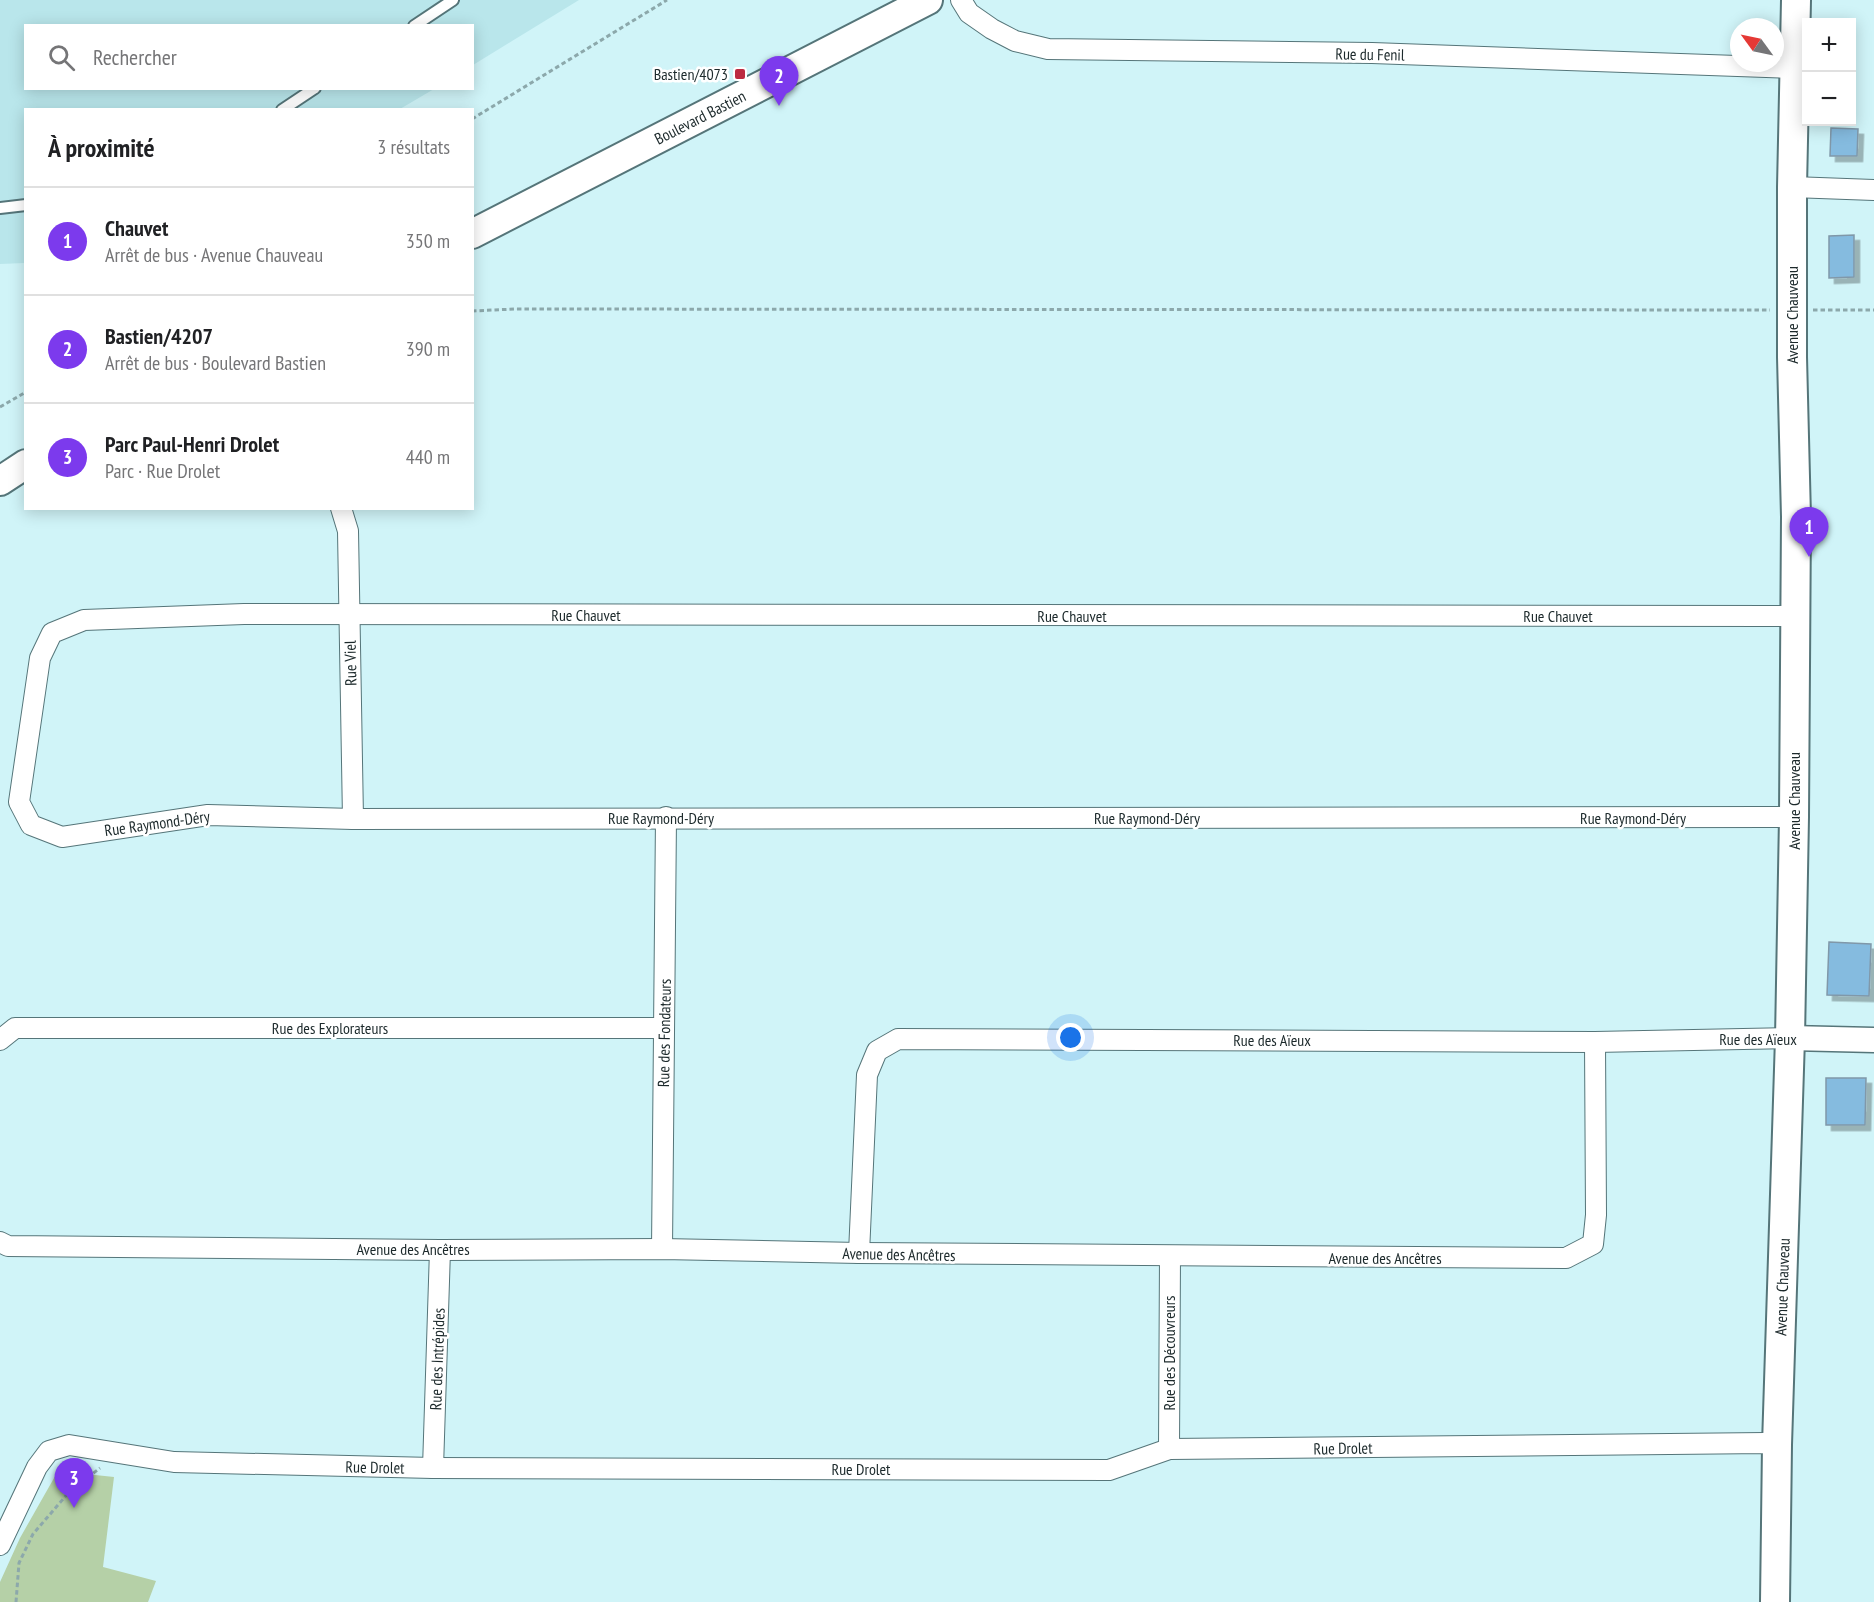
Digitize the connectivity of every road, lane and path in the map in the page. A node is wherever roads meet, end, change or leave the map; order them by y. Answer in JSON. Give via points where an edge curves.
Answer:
{"nodes":[{"id":1,"x":453,"y":0,"type":"edge"},
{"id":2,"x":667,"y":0,"type":"edge"},
{"id":3,"x":928,"y":0,"type":"edge"},
{"id":4,"x":961,"y":0,"type":"edge"},
{"id":5,"x":1797,"y":0,"type":"edge"},
{"id":6,"x":417,"y":24,"type":"edge"},
{"id":7,"x":1795,"y":68,"type":"junction"},
{"id":8,"x":312,"y":90,"type":"edge"},
{"id":9,"x":285,"y":108,"type":"edge"},
{"id":10,"x":474,"y":118,"type":"edge"},
{"id":11,"x":1792,"y":187,"type":"junction"},
{"id":12,"x":1874,"y":190,"type":"edge"},
{"id":13,"x":24,"y":205,"type":"edge"},
{"id":14,"x":0,"y":208,"type":"edge"},
{"id":15,"x":474,"y":233,"type":"edge"},
{"id":16,"x":1792,"y":309,"type":"junction"},
{"id":17,"x":1874,"y":310,"type":"edge"},
{"id":18,"x":474,"y":311,"type":"edge"},
{"id":19,"x":24,"y":393,"type":"edge"},
{"id":20,"x":0,"y":407,"type":"edge"},
{"id":21,"x":24,"y":465,"type":"edge"},
{"id":22,"x":0,"y":481,"type":"edge"},
{"id":23,"x":342,"y":510,"type":"edge"},
{"id":24,"x":1795,"y":612,"type":"junction"},
{"id":25,"x":350,"y":615,"type":"junction"},
{"id":26,"x":666,"y":817,"type":"junction"},
{"id":27,"x":1794,"y":818,"type":"junction"},
{"id":28,"x":353,"y":819,"type":"junction"},
{"id":29,"x":664,"y":1028,"type":"junction"},
{"id":30,"x":1790,"y":1038,"type":"junction"},
{"id":31,"x":0,"y":1040,"type":"edge"},
{"id":32,"x":1874,"y":1040,"type":"edge"},
{"id":33,"x":1595,"y":1042,"type":"junction"},
{"id":34,"x":0,"y":1242,"type":"edge"},
{"id":35,"x":662,"y":1249,"type":"junction"},
{"id":36,"x":440,"y":1250,"type":"junction"},
{"id":37,"x":859,"y":1253,"type":"junction"},
{"id":38,"x":1170,"y":1257,"type":"junction"},
{"id":39,"x":1777,"y":1445,"type":"junction"},
{"id":40,"x":1169,"y":1449,"type":"junction"},
{"id":41,"x":118,"y":1452,"type":"junction"},
{"id":42,"x":433,"y":1468,"type":"junction"},
{"id":43,"x":0,"y":1545,"type":"edge"},
{"id":44,"x":16,"y":1602,"type":"edge"},
{"id":45,"x":1775,"y":1602,"type":"edge"}],
"edges":[{"from":1,"to":6,"type":"lane"},
{"from":2,"to":10,"type":"path"},
{"from":3,"to":15,"type":"main road","name":"Boulevard Bastien"},
{"from":4,"to":7,"type":"street","name":"Rue du Fenil","via":[[969,13],[992,29],[1015,41],[1047,49],[1372,53]]},
{"from":5,"to":7,"type":"main road","name":"Avenue Chauveau"},
{"from":7,"to":11,"type":"main road","name":"Avenue Chauveau"},
{"from":8,"to":9,"type":"lane"},
{"from":11,"to":12,"type":"street"},
{"from":11,"to":16,"type":"main road","name":"Avenue Chauveau"},
{"from":13,"to":14,"type":"lane"},
{"from":16,"to":17,"type":"path"},
{"from":16,"to":18,"type":"path"},
{"from":16,"to":24,"type":"main road","name":"Avenue Chauveau"},
{"from":19,"to":20,"type":"path"},
{"from":21,"to":22,"type":"main road"},
{"from":23,"to":25,"type":"street","name":"Rue Viel","via":[[348,531]]},
{"from":24,"to":25,"type":"street","name":"Rue Chauvet","via":[[1784,616]]},
{"from":24,"to":27,"type":"main road","name":"Avenue Chauveau"},
{"from":25,"to":28,"type":"street","name":"Rue Viel"},
{"from":25,"to":28,"type":"street","name":"Rue Raymond-Déry","via":[[84,620],[52,633],[40,658],[19,802],[31,825],[62,837],[208,815]]},
{"from":26,"to":27,"type":"street","name":"Rue Raymond-Déry"},
{"from":26,"to":28,"type":"street","name":"Rue Raymond-Déry"},
{"from":26,"to":29,"type":"street","name":"Rue des Fondateurs"},
{"from":27,"to":30,"type":"main road","name":"Avenue Chauveau"},
{"from":29,"to":31,"type":"street","name":"Rue des Explorateurs","via":[[15,1028]]},
{"from":29,"to":35,"type":"street","name":"Rue des Fondateurs"},
{"from":30,"to":32,"type":"street","name":"Rue des Aïeux"},
{"from":30,"to":33,"type":"street","name":"Rue des Aïeux"},
{"from":30,"to":39,"type":"main road","name":"Avenue Chauveau"},
{"from":33,"to":37,"type":"street","name":"Rue des Aïeux","via":[[898,1039],[877,1051],[867,1075]]},
{"from":33,"to":38,"type":"street","name":"Avenue des Ancêtres","via":[[1593,1244],[1566,1258]]},
{"from":34,"to":36,"type":"street","name":"Avenue des Ancêtres","via":[[8,1246]]},
{"from":35,"to":36,"type":"street","name":"Avenue des Ancêtres"},
{"from":35,"to":37,"type":"street","name":"Avenue des Ancêtres"},
{"from":36,"to":42,"type":"street","name":"Rue des Intrépides"},
{"from":37,"to":38,"type":"street","name":"Avenue des Ancêtres"},
{"from":38,"to":40,"type":"street","name":"Rue des Découvreurs"},
{"from":39,"to":40,"type":"street","name":"Rue Drolet"},
{"from":39,"to":45,"type":"main road","name":"Avenue Chauveau"},
{"from":40,"to":42,"type":"street","name":"Rue Drolet","via":[[1109,1470]]},
{"from":41,"to":42,"type":"street","name":"Rue Drolet","via":[[174,1462]]},
{"from":41,"to":43,"type":"street","name":"Rue Drolet","via":[[69,1444],[49,1451],[37,1467]]},
{"from":41,"to":44,"type":"path","via":[[70,1491],[33,1534],[20,1563]]}]}
